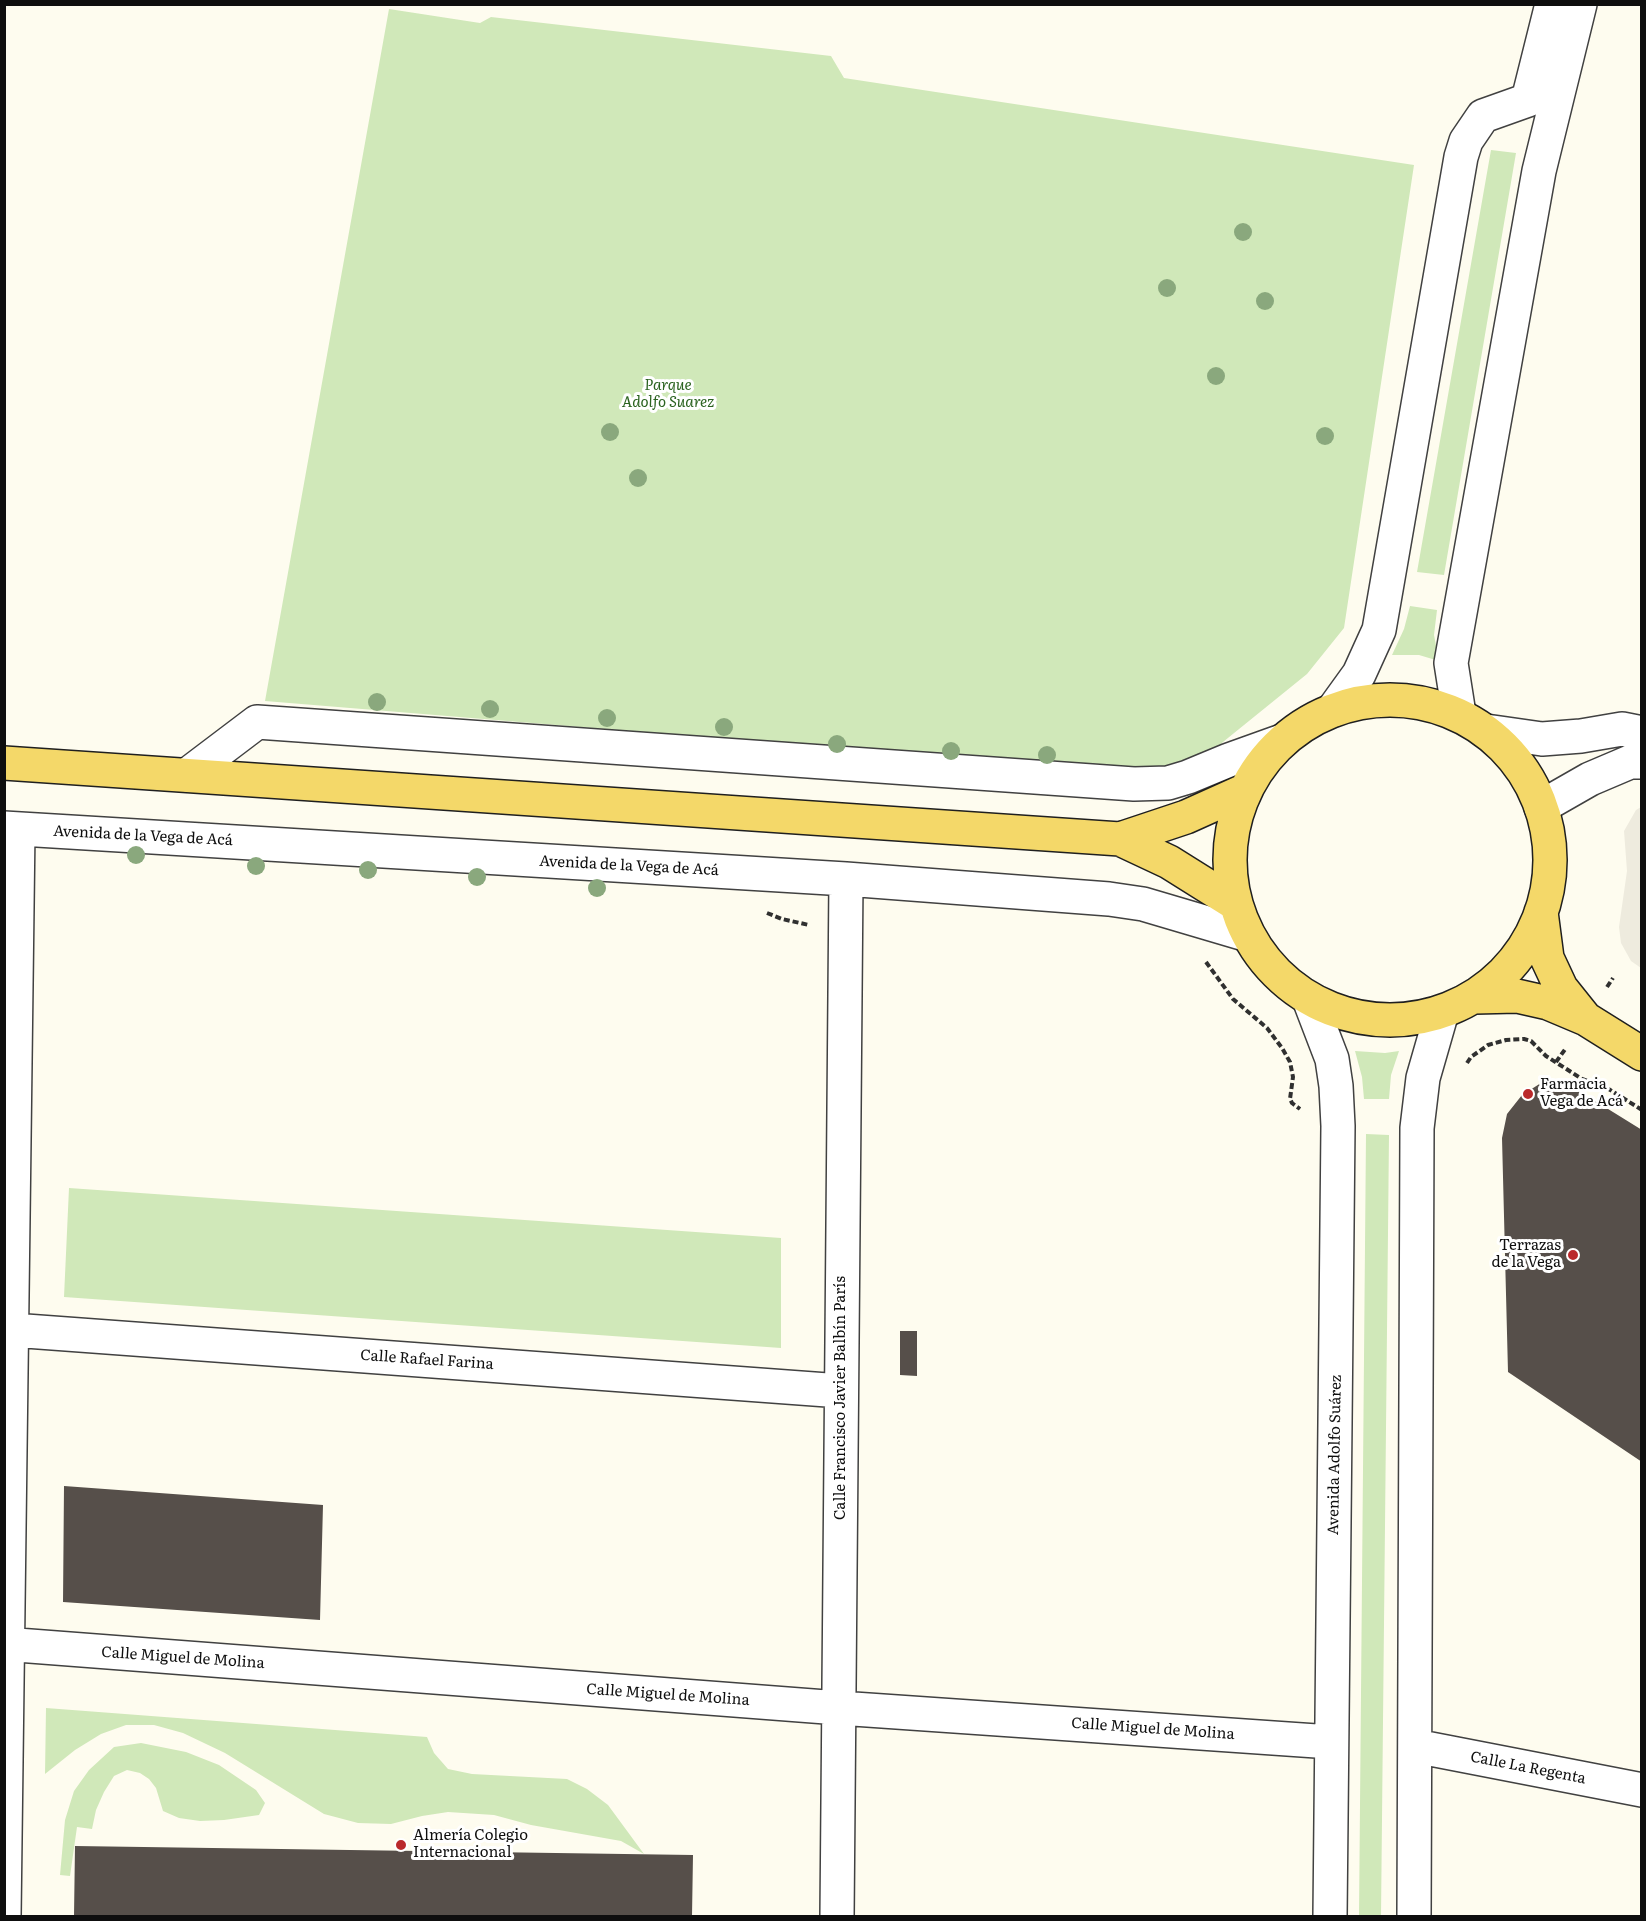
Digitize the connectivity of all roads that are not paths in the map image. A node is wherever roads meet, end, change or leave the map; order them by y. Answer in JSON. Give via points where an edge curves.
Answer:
{"nodes":[{"id":1,"x":1552,"y":4,"type":"edge"},
{"id":2,"x":1580,"y":4,"type":"edge"},
{"id":3,"x":1333,"y":710,"type":"junction"},
{"id":4,"x":1459,"y":714,"type":"junction"},
{"id":5,"x":1486,"y":731,"type":"junction"},
{"id":6,"x":1641,"y":733,"type":"edge"},
{"id":7,"x":1282,"y":741,"type":"junction"},
{"id":8,"x":1641,"y":762,"type":"edge"},
{"id":9,"x":4,"y":763,"type":"edge"},
{"id":10,"x":187,"y":775,"type":"junction"},
{"id":11,"x":1246,"y":790,"type":"junction"},
{"id":12,"x":1541,"y":807,"type":"junction"},
{"id":13,"x":11,"y":828,"type":"edge"},
{"id":14,"x":1120,"y":839,"type":"junction"},
{"id":15,"x":846,"y":879,"type":"junction"},
{"id":16,"x":1236,"y":904,"type":"junction"},
{"id":17,"x":1541,"y":912,"type":"junction"},
{"id":18,"x":1248,"y":935,"type":"junction"},
{"id":19,"x":1475,"y":997,"type":"junction"},
{"id":20,"x":1310,"y":999,"type":"junction"},
{"id":21,"x":1442,"y":1012,"type":"junction"},
{"id":22,"x":1586,"y":1019,"type":"junction"},
{"id":23,"x":1641,"y":1054,"type":"edge"},
{"id":24,"x":12,"y":1330,"type":"junction"},
{"id":25,"x":841,"y":1391,"type":"junction"},
{"id":26,"x":6,"y":1644,"type":"edge"},
{"id":27,"x":839,"y":1708,"type":"junction"},
{"id":28,"x":1331,"y":1742,"type":"junction"},
{"id":29,"x":1415,"y":1746,"type":"junction"},
{"id":30,"x":1641,"y":1790,"type":"edge"},
{"id":31,"x":4,"y":1916,"type":"edge"},
{"id":32,"x":837,"y":1917,"type":"edge"},
{"id":33,"x":1330,"y":1917,"type":"edge"},
{"id":34,"x":1414,"y":1917,"type":"edge"}],
"edges":[{"from":1,"to":3,"type":"street","via":[[1528,100],[1483,116],[1466,141],[1461,157],[1379,630],[1359,674]]},
{"from":2,"to":4,"type":"street","via":[[1539,171],[1451,663]]},
{"from":3,"to":4,"type":"main road","via":[[1364,701],[1396,699],[1428,703]]},
{"from":3,"to":7,"type":"main road"},
{"from":4,"to":5,"type":"main road"},
{"from":5,"to":6,"type":"street","via":[[1542,739],[1622,729]]},
{"from":5,"to":12,"type":"main road","via":[[1519,765]]},
{"from":7,"to":10,"type":"street","via":[[1168,783],[1134,784],[257,722]]},
{"from":7,"to":11,"type":"main road","via":[[1255,772]]},
{"from":8,"to":12,"type":"street","via":[[1630,762],[1590,779]]},
{"from":9,"to":10,"type":"main road"},
{"from":10,"to":14,"type":"main road"},
{"from":11,"to":14,"type":"main road","via":[[1185,817]]},
{"from":11,"to":16,"type":"main road","via":[[1235,817],[1230,846]]},
{"from":12,"to":17,"type":"main road","via":[[1550,859]]},
{"from":13,"to":15,"type":"street","name":"Avenida de la Vega de Acá"},
{"from":13,"to":24,"type":"street"},
{"from":14,"to":16,"type":"main road","via":[[1169,862]]},
{"from":15,"to":18,"type":"street","name":"Avenida de la Vega de Acá","via":[[1109,899],[1143,904]]},
{"from":15,"to":25,"type":"street","name":"Calle Francisco Javier Balbín París"},
{"from":16,"to":18,"type":"main road"},
{"from":17,"to":19,"type":"main road","via":[[1515,960]]},
{"from":17,"to":22,"type":"main road","via":[[1547,958],[1561,988]]},
{"from":18,"to":20,"type":"main road","via":[[1264,960]]},
{"from":19,"to":21,"type":"main road"},
{"from":19,"to":22,"type":"main road","via":[[1517,996],[1548,1003]]},
{"from":20,"to":21,"type":"main road","via":[[1334,1011],[1379,1020],[1415,1019]]},
{"from":20,"to":28,"type":"street","name":"Avenida Adolfo Suárez","via":[[1332,1059],[1338,1111]]},
{"from":21,"to":29,"type":"street","via":[[1418,1110]]},
{"from":22,"to":23,"type":"main road"},
{"from":24,"to":25,"type":"street","name":"Calle Rafael Farina"},
{"from":24,"to":26,"type":"street"},
{"from":25,"to":27,"type":"street","name":"Calle Francisco Javier Balbín París"},
{"from":26,"to":27,"type":"street","name":"Calle Miguel de Molina"},
{"from":26,"to":31,"type":"street"},
{"from":27,"to":28,"type":"street","name":"Calle Miguel de Molina"},
{"from":27,"to":32,"type":"street","name":"Calle Francisco Javier Balbín París"},
{"from":28,"to":33,"type":"street","name":"Avenida Adolfo Suárez"},
{"from":29,"to":30,"type":"street","name":"Calle La Regenta"},
{"from":29,"to":34,"type":"street"}]}
